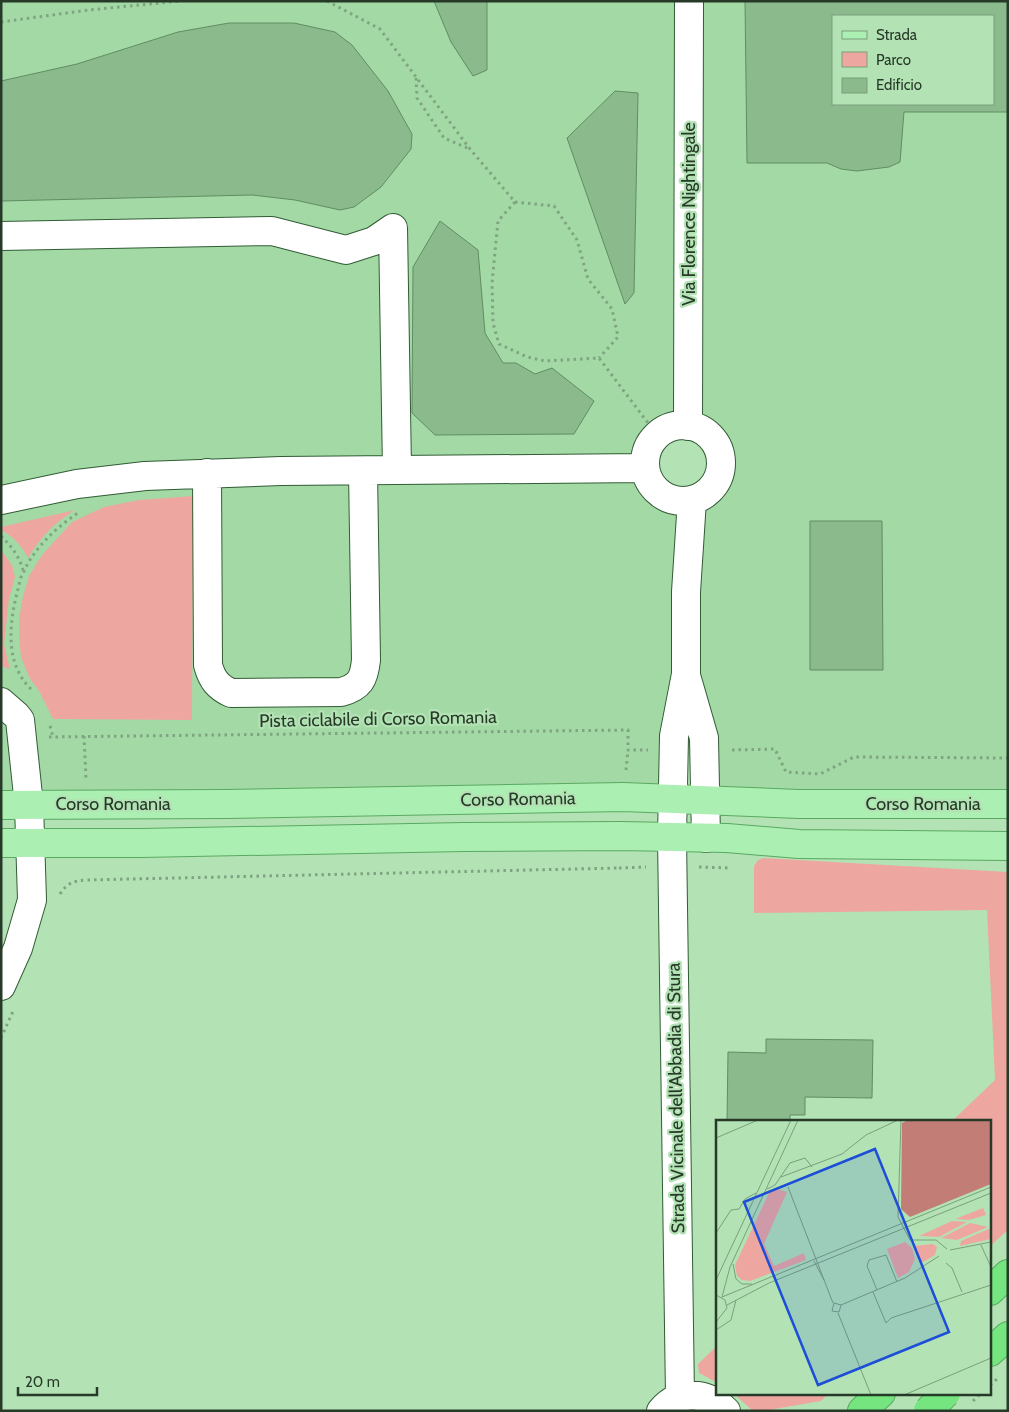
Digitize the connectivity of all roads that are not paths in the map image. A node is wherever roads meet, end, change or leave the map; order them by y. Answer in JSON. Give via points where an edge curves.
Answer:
{"nodes":[{"id":1,"x":689,"y":1,"type":"edge"},
{"id":2,"x":1,"y":236,"type":"edge"},
{"id":3,"x":688,"y":426,"type":"junction"},
{"id":4,"x":645,"y":468,"type":"junction"},
{"id":5,"x":397,"y":470,"type":"junction"},
{"id":6,"x":363,"y":471,"type":"junction"},
{"id":7,"x":207,"y":473,"type":"junction"},
{"id":8,"x":1,"y":500,"type":"edge"},
{"id":9,"x":692,"y":500,"type":"junction"},
{"id":10,"x":686,"y":674,"type":"junction"},
{"id":11,"x":1,"y":702,"type":"edge"},
{"id":12,"x":673,"y":800,"type":"junction"},
{"id":13,"x":706,"y":801,"type":"junction"},
{"id":14,"x":1008,"y":804,"type":"edge"},
{"id":15,"x":1,"y":805,"type":"edge"},
{"id":16,"x":29,"y":805,"type":"junction"},
{"id":17,"x":672,"y":837,"type":"junction"},
{"id":18,"x":706,"y":838,"type":"junction"},
{"id":19,"x":1,"y":843,"type":"edge"},
{"id":20,"x":31,"y":844,"type":"junction"},
{"id":21,"x":1008,"y":846,"type":"edge"},
{"id":22,"x":1,"y":986,"type":"edge"},
{"id":23,"x":1008,"y":1274,"type":"edge"},
{"id":24,"x":992,"y":1289,"type":"edge"},
{"id":25,"x":1008,"y":1336,"type":"edge"},
{"id":26,"x":992,"y":1350,"type":"edge"},
{"id":27,"x":880,"y":1394,"type":"edge"},
{"id":28,"x":945,"y":1394,"type":"edge"},
{"id":29,"x":670,"y":1404,"type":"edge"},
{"id":30,"x":726,"y":1411,"type":"edge"},
{"id":31,"x":862,"y":1411,"type":"edge"},
{"id":32,"x":928,"y":1411,"type":"edge"}],
"edges":[{"from":1,"to":3,"type":"street","name":"Via Florence Nightingale"},
{"from":2,"to":5,"type":"street","via":[[272,230],[346,250],[374,241],[393,228]]},
{"from":3,"to":4,"type":"street","via":[[671,428],[657,435],[645,456]]},
{"from":3,"to":9,"type":"street","via":[[709,436],[720,456],[720,469],[714,485]]},
{"from":4,"to":5,"type":"street"},
{"from":4,"to":9,"type":"street","via":[[655,489],[664,496],[674,500]]},
{"from":5,"to":6,"type":"street"},
{"from":6,"to":7,"type":"street"},
{"from":6,"to":7,"type":"street","via":[[366,660],[359,683],[341,692],[232,693],[221,688],[211,677],[208,666]]},
{"from":7,"to":8,"type":"street","via":[[78,484]]},
{"from":9,"to":10,"type":"street","via":[[686,592]]},
{"from":10,"to":12,"type":"street","via":[[674,736]]},
{"from":10,"to":13,"type":"street","via":[[704,738]]},
{"from":11,"to":16,"type":"street","via":[[20,720]]},
{"from":12,"to":13,"type":"main road","name":"Corso Romania"},
{"from":12,"to":16,"type":"main road","name":"Corso Romania","via":[[623,797]]},
{"from":12,"to":17,"type":"street","name":"Strada Vicinale dell'Abbadia di Stura"},
{"from":13,"to":14,"type":"main road","name":"Corso Romania"},
{"from":13,"to":18,"type":"street"},
{"from":15,"to":16,"type":"main road","name":"Corso Romania"},
{"from":16,"to":20,"type":"street","name":"Corso Romania"},
{"from":17,"to":18,"type":"main road","name":"Corso Romania"},
{"from":17,"to":20,"type":"main road","name":"Corso Romania"},
{"from":17,"to":29,"type":"street","name":"Strada Vicinale dell'Abbadia di Stura"},
{"from":18,"to":21,"type":"main road","name":"Corso Romania","via":[[800,844]]},
{"from":19,"to":20,"type":"main road","name":"Corso Romania"},
{"from":20,"to":22,"type":"street","name":"Corso Romania","via":[[32,900],[18,948]]},
{"from":23,"to":24,"type":"highway"},
{"from":25,"to":26,"type":"highway"},
{"from":27,"to":31,"type":"highway"},
{"from":28,"to":32,"type":"highway","bridge":true},
{"from":29,"to":30,"type":"street","via":[[697,1395],[714,1400]]}]}
